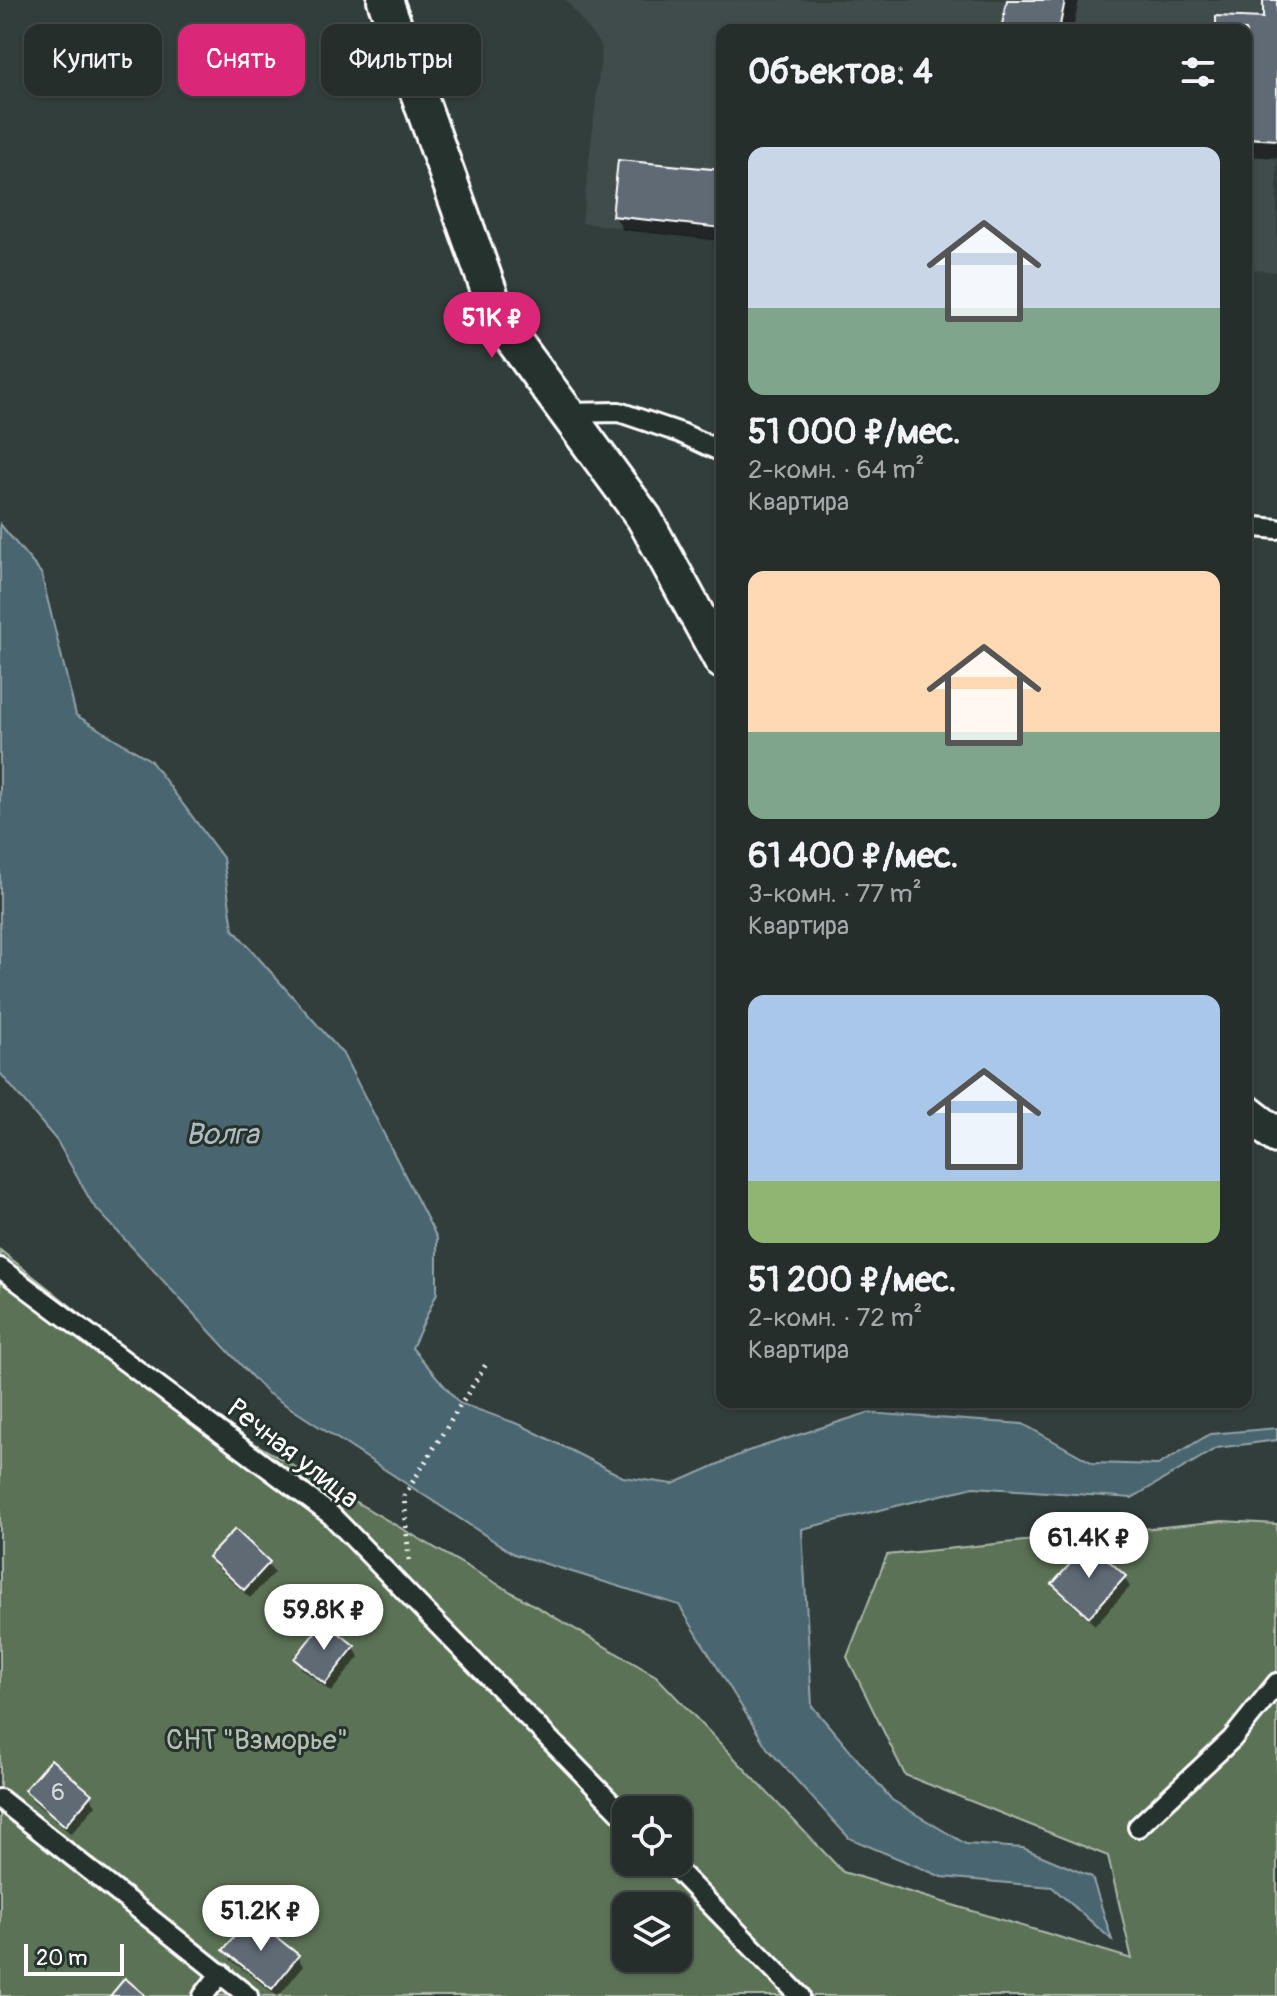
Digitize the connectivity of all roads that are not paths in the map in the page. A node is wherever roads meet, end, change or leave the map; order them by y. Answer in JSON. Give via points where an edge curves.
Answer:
{"nodes":[{"id":1,"x":385,"y":0,"type":"edge"},
{"id":2,"x":567,"y":413,"type":"junction"},
{"id":3,"x":716,"y":449,"type":"edge"},
{"id":4,"x":1252,"y":527,"type":"edge"},
{"id":5,"x":1277,"y":529,"type":"edge"},
{"id":6,"x":716,"y":650,"type":"edge"},
{"id":7,"x":1252,"y":1117,"type":"edge"},
{"id":8,"x":1277,"y":1136,"type":"edge"},
{"id":9,"x":0,"y":1268,"type":"edge"},
{"id":10,"x":1277,"y":1683,"type":"edge"},
{"id":11,"x":0,"y":1799,"type":"edge"},
{"id":12,"x":612,"y":1804,"type":"edge"},
{"id":13,"x":1138,"y":1827,"type":"dead end"},
{"id":14,"x":683,"y":1876,"type":"edge"},
{"id":15,"x":221,"y":1973,"type":"junction"},
{"id":16,"x":203,"y":1996,"type":"edge"},
{"id":17,"x":248,"y":1996,"type":"edge"},
{"id":18,"x":800,"y":1996,"type":"edge"}],
"edges":[{"from":1,"to":2,"type":"street","via":[[500,322]]},
{"from":2,"to":3,"type":"lane","via":[[619,412]]},
{"from":2,"to":6,"type":"street","via":[[644,518]]},
{"from":4,"to":5,"type":"lane"},
{"from":7,"to":8,"type":"street"},
{"from":9,"to":12,"type":"lane","name":"Речная улица","via":[[331,1515]]},
{"from":10,"to":13,"type":"lane","via":[[1232,1739]]},
{"from":11,"to":15,"type":"lane"},
{"from":14,"to":18,"type":"lane"},
{"from":15,"to":16,"type":"lane"},
{"from":15,"to":17,"type":"lane"}]}
